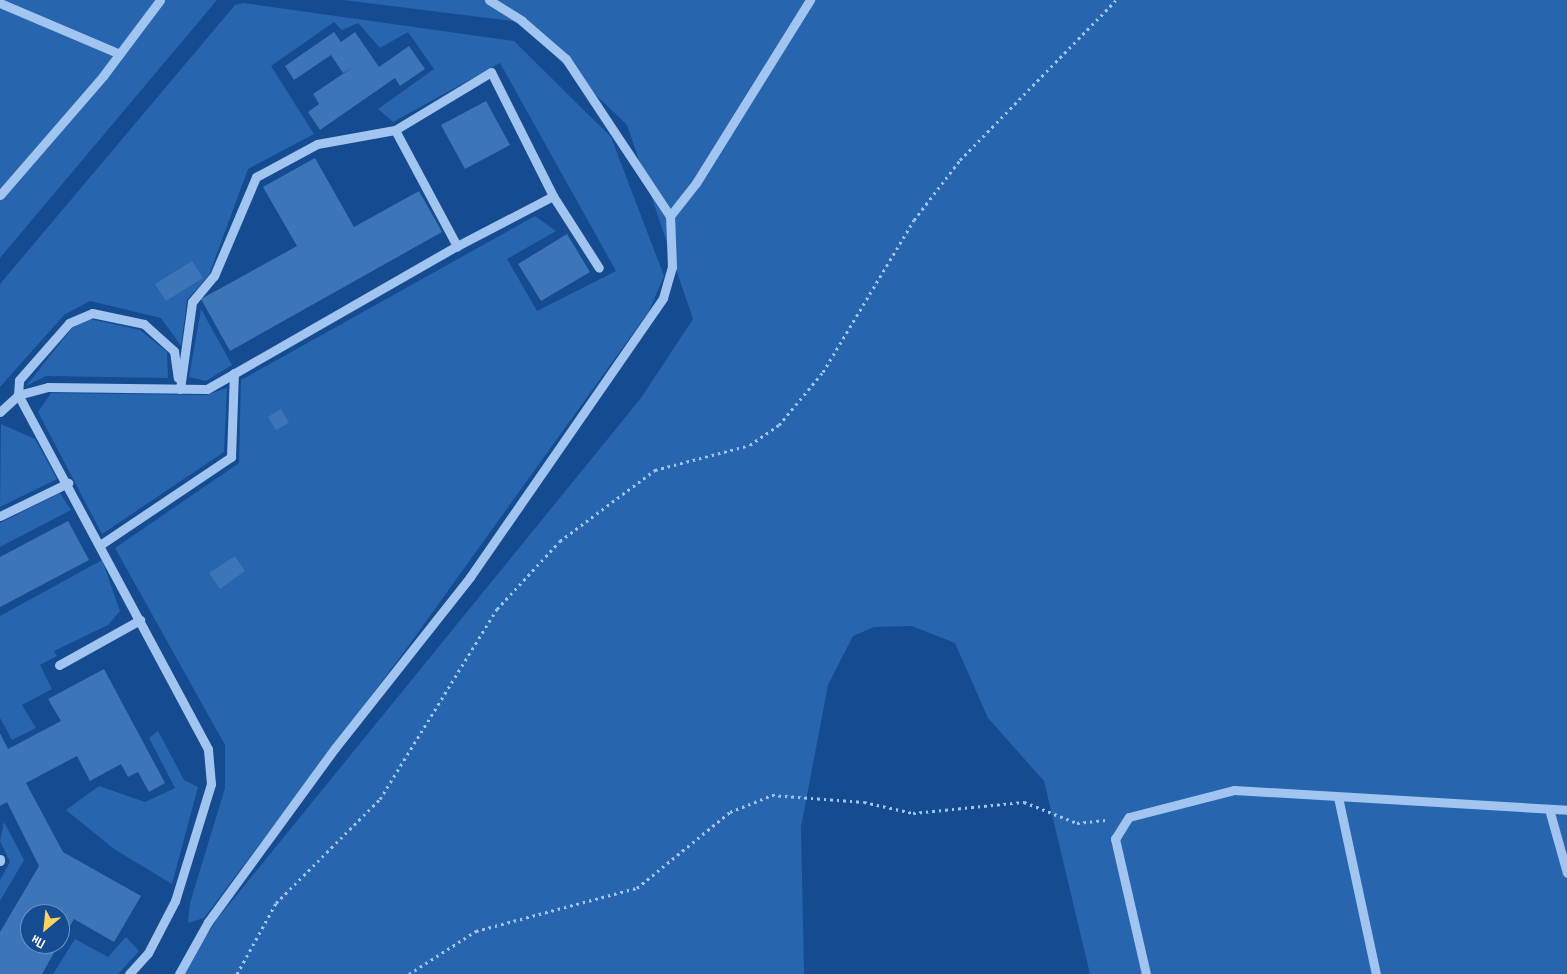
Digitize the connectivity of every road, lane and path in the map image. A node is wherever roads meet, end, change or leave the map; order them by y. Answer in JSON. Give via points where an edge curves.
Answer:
{"nodes":[{"id":1,"x":160,"y":0,"type":"edge"},
{"id":2,"x":489,"y":0,"type":"edge"},
{"id":3,"x":810,"y":0,"type":"edge"},
{"id":4,"x":1116,"y":0,"type":"edge"},
{"id":5,"x":0,"y":3,"type":"edge"},
{"id":6,"x":120,"y":54,"type":"junction"},
{"id":7,"x":395,"y":130,"type":"junction"},
{"id":8,"x":0,"y":195,"type":"edge"},
{"id":9,"x":553,"y":196,"type":"junction"},
{"id":10,"x":670,"y":216,"type":"junction"},
{"id":11,"x":457,"y":246,"type":"junction"},
{"id":12,"x":599,"y":268,"type":"dead end"},
{"id":13,"x":234,"y":373,"type":"junction"},
{"id":14,"x":180,"y":388,"type":"junction"},
{"id":15,"x":18,"y":395,"type":"junction"},
{"id":16,"x":0,"y":412,"type":"edge"},
{"id":17,"x":68,"y":483,"type":"junction"},
{"id":18,"x":0,"y":516,"type":"edge"},
{"id":19,"x":100,"y":545,"type":"junction"},
{"id":20,"x":140,"y":620,"type":"junction"},
{"id":21,"x":59,"y":665,"type":"dead end"},
{"id":22,"x":1338,"y":797,"type":"junction"},
{"id":23,"x":1549,"y":809,"type":"junction"},
{"id":24,"x":1567,"y":810,"type":"edge"},
{"id":25,"x":1129,"y":817,"type":"junction"},
{"id":26,"x":1567,"y":873,"type":"edge"},
{"id":27,"x":129,"y":974,"type":"edge"},
{"id":28,"x":179,"y":974,"type":"edge"},
{"id":29,"x":237,"y":974,"type":"edge"},
{"id":30,"x":409,"y":974,"type":"edge"},
{"id":31,"x":1146,"y":974,"type":"edge"},
{"id":32,"x":1376,"y":974,"type":"edge"}],
"edges":[{"from":1,"to":6,"type":"lane"},
{"from":2,"to":10,"type":"lane","via":[[522,20],[566,59]]},
{"from":3,"to":10,"type":"lane","via":[[696,184]]},
{"from":4,"to":29,"type":"path","via":[[960,160],[914,220],[823,372],[779,425],[750,445],[655,470],[560,540],[496,609],[380,800],[276,903]]},
{"from":5,"to":6,"type":"lane"},
{"from":6,"to":8,"type":"lane"},
{"from":7,"to":9,"type":"lane","via":[[491,72]]},
{"from":7,"to":11,"type":"lane"},
{"from":7,"to":14,"type":"lane","via":[[317,144],[256,177],[214,276],[192,302]]},
{"from":9,"to":11,"type":"lane"},
{"from":9,"to":12,"type":"lane"},
{"from":10,"to":28,"type":"lane","via":[[672,267],[663,298],[470,577],[208,922]]},
{"from":11,"to":13,"type":"lane"},
{"from":13,"to":14,"type":"lane","via":[[207,389]]},
{"from":13,"to":19,"type":"lane","via":[[231,456]]},
{"from":14,"to":15,"type":"lane","via":[[48,387]]},
{"from":14,"to":15,"type":"lane","via":[[174,351],[144,324],[92,313],[69,323],[19,380]]},
{"from":15,"to":16,"type":"lane"},
{"from":15,"to":17,"type":"lane"},
{"from":17,"to":18,"type":"lane"},
{"from":17,"to":19,"type":"lane"},
{"from":19,"to":20,"type":"lane"},
{"from":20,"to":21,"type":"lane"},
{"from":20,"to":27,"type":"lane","via":[[208,749],[211,784],[175,900],[148,953]]},
{"from":22,"to":23,"type":"lane"},
{"from":22,"to":25,"type":"lane","via":[[1234,790]]},
{"from":22,"to":32,"type":"lane"},
{"from":23,"to":24,"type":"lane"},
{"from":23,"to":26,"type":"lane"},
{"from":25,"to":30,"type":"path","via":[[1077,823],[1024,802],[913,813],[864,802],[772,795],[730,812],[637,888],[476,931]]},
{"from":25,"to":31,"type":"lane","via":[[1115,839]]}]}
